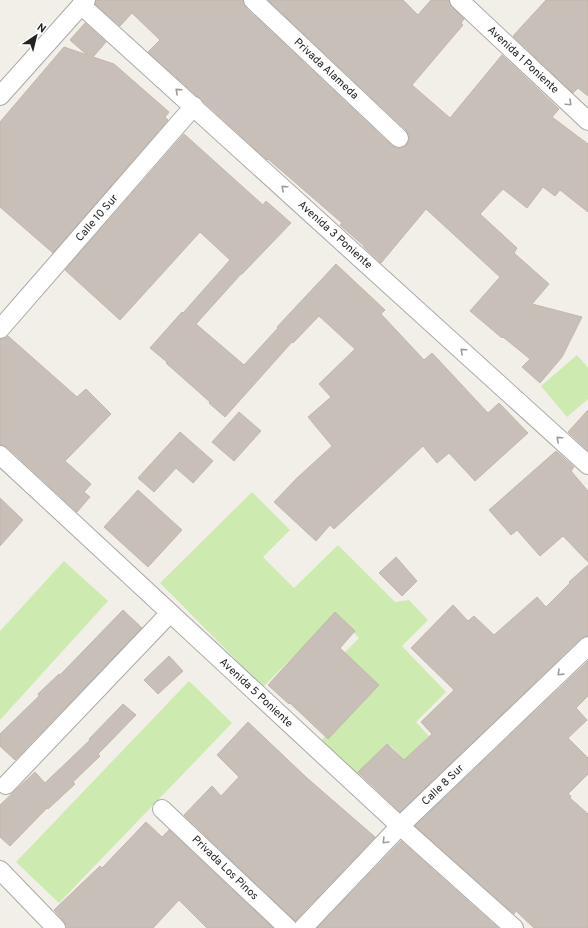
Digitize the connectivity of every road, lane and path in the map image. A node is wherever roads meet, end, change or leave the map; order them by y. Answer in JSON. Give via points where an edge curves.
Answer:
{"nodes":[{"id":1,"x":253,"y":0,"type":"edge"},
{"id":2,"x":459,"y":0,"type":"edge"},
{"id":3,"x":84,"y":2,"type":"edge"},
{"id":4,"x":0,"y":96,"type":"edge"},
{"id":5,"x":194,"y":106,"type":"junction"},
{"id":6,"x":588,"y":120,"type":"edge"},
{"id":7,"x":399,"y":138,"type":"dead end"},
{"id":8,"x":0,"y":329,"type":"edge"},
{"id":9,"x":0,"y":455,"type":"edge"},
{"id":10,"x":588,"y":465,"type":"edge"},
{"id":11,"x":170,"y":613,"type":"junction"},
{"id":12,"x":588,"y":646,"type":"edge"},
{"id":13,"x":6,"y":785,"type":"dead end"},
{"id":14,"x":162,"y":809,"type":"dead end"},
{"id":15,"x":400,"y":826,"type":"junction"},
{"id":16,"x":0,"y":870,"type":"edge"},
{"id":17,"x":56,"y":928,"type":"edge"},
{"id":18,"x":288,"y":928,"type":"edge"},
{"id":19,"x":303,"y":928,"type":"edge"},
{"id":20,"x":514,"y":928,"type":"edge"}],
"edges":[{"from":1,"to":7,"type":"street","name":"Privada Alameda"},
{"from":2,"to":6,"type":"street","name":"Avenida 1 Poniente","one_way":true},
{"from":3,"to":4,"type":"street"},
{"from":5,"to":3,"type":"street","name":"Avenida 3 Poniente","one_way":true},
{"from":5,"to":8,"type":"street","name":"Calle 10 Sur"},
{"from":10,"to":5,"type":"street","name":"Avenida 3 Poniente","one_way":true},
{"from":9,"to":11,"type":"street","name":"Avenida 5 Poniente"},
{"from":11,"to":13,"type":"street"},
{"from":11,"to":15,"type":"street","name":"Avenida 5 Poniente"},
{"from":12,"to":15,"type":"street","name":"Calle 8 Sur","one_way":true},
{"from":14,"to":18,"type":"street","name":"Privada Los Pinos"},
{"from":15,"to":19,"type":"street","name":"Calle 8 Sur","one_way":true},
{"from":15,"to":20,"type":"street","name":"Avenida 5 Poniente"},
{"from":16,"to":17,"type":"street"}]}
